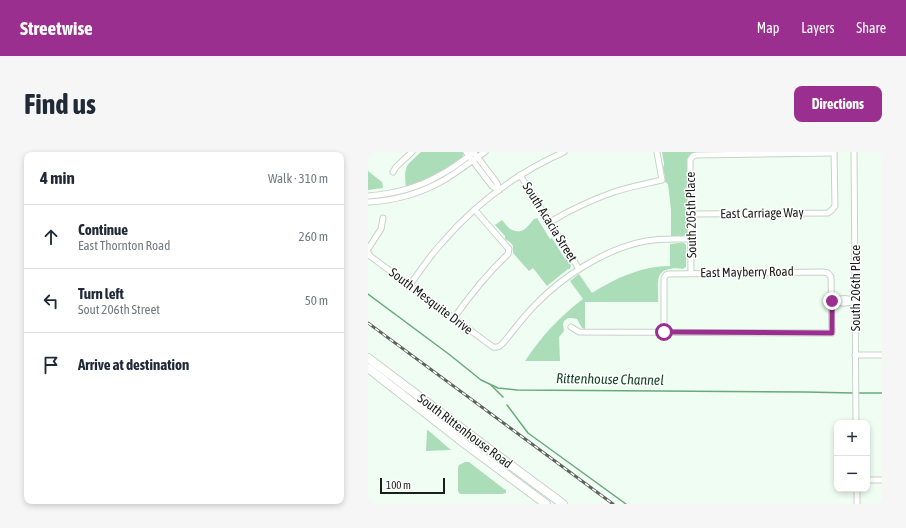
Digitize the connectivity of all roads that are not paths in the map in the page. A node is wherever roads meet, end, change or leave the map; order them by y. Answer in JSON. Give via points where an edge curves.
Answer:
{"nodes":[{"id":1,"x":412,"y":152,"type":"edge"},
{"id":2,"x":484,"y":152,"type":"edge"},
{"id":3,"x":564,"y":152,"type":"edge"},
{"id":4,"x":657,"y":152,"type":"edge"},
{"id":5,"x":854,"y":152,"type":"edge"},
{"id":6,"x":471,"y":153,"type":"edge"},
{"id":7,"x":714,"y":153,"type":"edge"},
{"id":8,"x":834,"y":153,"type":"edge"},
{"id":9,"x":475,"y":159,"type":"junction"},
{"id":10,"x":393,"y":172,"type":"dead end"},
{"id":11,"x":520,"y":176,"type":"junction"},
{"id":12,"x":499,"y":190,"type":"junction"},
{"id":13,"x":368,"y":196,"type":"edge"},
{"id":14,"x":368,"y":202,"type":"edge"},
{"id":15,"x":475,"y":210,"type":"junction"},
{"id":16,"x":691,"y":214,"type":"junction"},
{"id":17,"x":383,"y":218,"type":"dead end"},
{"id":18,"x":550,"y":222,"type":"junction"},
{"id":19,"x":691,"y":238,"type":"junction"},
{"id":20,"x":368,"y":250,"type":"edge"},
{"id":21,"x":579,"y":269,"type":"junction"},
{"id":22,"x":691,"y":273,"type":"junction"},
{"id":23,"x":410,"y":285,"type":"junction"},
{"id":24,"x":832,"y":301,"type":"junction"},
{"id":25,"x":855,"y":301,"type":"junction"},
{"id":26,"x":454,"y":318,"type":"junction"},
{"id":27,"x":570,"y":327,"type":"dead end"},
{"id":28,"x":664,"y":332,"type":"junction"},
{"id":29,"x":855,"y":355,"type":"junction"},
{"id":30,"x":882,"y":355,"type":"edge"},
{"id":31,"x":368,"y":358,"type":"edge"},
{"id":32,"x":368,"y":368,"type":"edge"},
{"id":33,"x":856,"y":420,"type":"edge"},
{"id":34,"x":471,"y":436,"type":"junction"},
{"id":35,"x":466,"y":444,"type":"junction"},
{"id":36,"x":870,"y":480,"type":"edge"},
{"id":37,"x":882,"y":480,"type":"edge"},
{"id":38,"x":857,"y":492,"type":"edge"},
{"id":39,"x":546,"y":504,"type":"edge"},
{"id":40,"x":563,"y":504,"type":"edge"},
{"id":41,"x":857,"y":504,"type":"edge"}],
"edges":[{"from":1,"to":10,"type":"street"},
{"from":2,"to":9,"type":"street"},
{"from":3,"to":11,"type":"street"},
{"from":4,"to":18,"type":"street","via":[[662,180],[604,196]]},
{"from":5,"to":25,"type":"street","name":"South 206th Place"},
{"from":6,"to":9,"type":"street"},
{"from":6,"to":13,"type":"street","via":[[441,175],[422,184],[401,191]]},
{"from":7,"to":8,"type":"street"},
{"from":7,"to":16,"type":"street","name":"South 205th Place","via":[[694,155],[690,162]]},
{"from":8,"to":16,"type":"street","name":"East Carriage Way","via":[[835,206],[828,213]]},
{"from":9,"to":12,"type":"street","via":[[497,183]]},
{"from":9,"to":14,"type":"street","via":[[443,181],[425,189],[402,197]]},
{"from":11,"to":12,"type":"street"},
{"from":11,"to":18,"type":"street","name":"South Acacia Street"},
{"from":12,"to":15,"type":"street"},
{"from":15,"to":23,"type":"street","via":[[441,244]]},
{"from":15,"to":26,"type":"street","via":[[508,249],[508,254],[480,283]]},
{"from":16,"to":19,"type":"street","name":"South 205th Place"},
{"from":17,"to":20,"type":"street","via":[[381,228]]},
{"from":18,"to":21,"type":"street","name":"South Acacia Street"},
{"from":19,"to":21,"type":"street","via":[[657,239],[634,244],[615,250]]},
{"from":19,"to":22,"type":"street","name":"South 205th Place"},
{"from":20,"to":23,"type":"street","name":"South Mesquite Drive","via":[[370,256]]},
{"from":21,"to":26,"type":"street","name":"South Mesquite Drive","via":[[537,303],[497,348]]},
{"from":22,"to":24,"type":"street","name":"East Mayberry Road","via":[[823,272],[831,277]]},
{"from":22,"to":28,"type":"street","name":"East Mayberry Road","via":[[666,275]]},
{"from":23,"to":26,"type":"street","name":"South Mesquite Drive"},
{"from":24,"to":25,"type":"street","via":[[849,298]]},
{"from":24,"to":28,"type":"street","via":[[832,333]]},
{"from":25,"to":29,"type":"street","name":"South 206th Place"},
{"from":27,"to":28,"type":"street","via":[[579,332]]},
{"from":29,"to":30,"type":"street"},
{"from":29,"to":33,"type":"street","name":"South 206th Place"},
{"from":31,"to":34,"type":"main road","name":"South Rittenhouse Road"},
{"from":32,"to":35,"type":"main road","name":"South Rittenhouse Road"},
{"from":34,"to":35,"type":"main road"},
{"from":34,"to":40,"type":"main road","name":"South Rittenhouse Road"},
{"from":35,"to":39,"type":"main road","name":"South Rittenhouse Road"},
{"from":36,"to":37,"type":"street"},
{"from":38,"to":41,"type":"street"}]}
